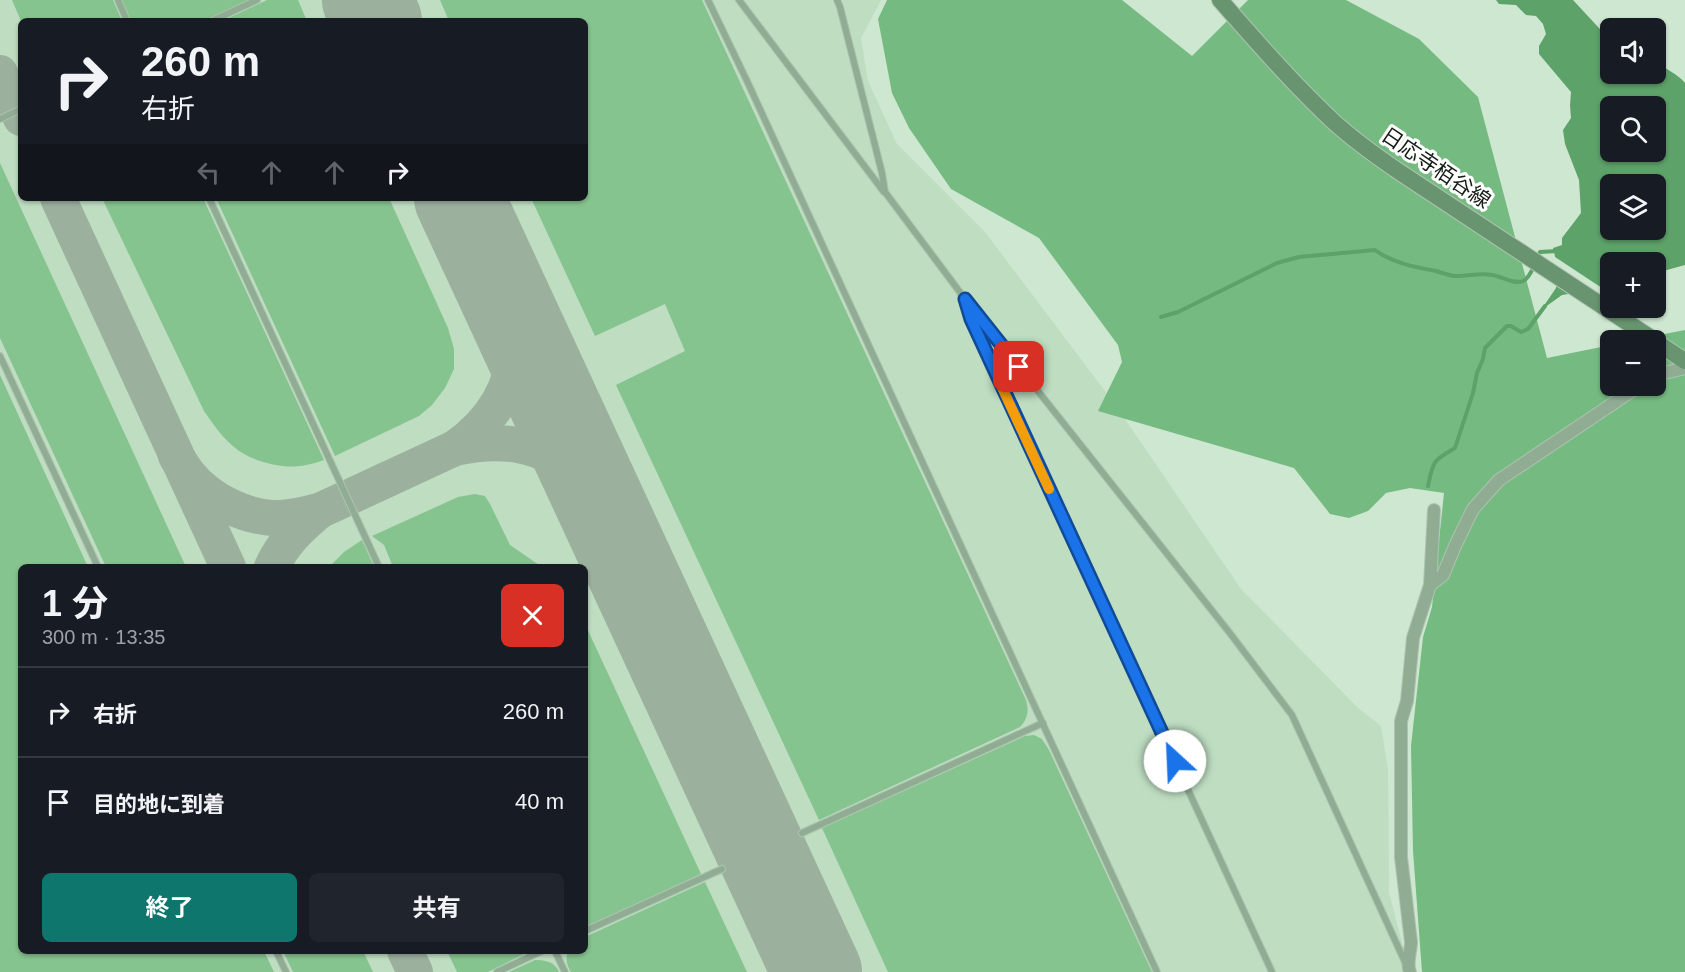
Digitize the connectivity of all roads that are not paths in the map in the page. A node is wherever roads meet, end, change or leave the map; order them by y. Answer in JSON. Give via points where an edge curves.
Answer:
{"nodes":[{"id":1,"x":118,"y":0,"type":"edge"},
{"id":2,"x":257,"y":0,"type":"edge"},
{"id":3,"x":708,"y":0,"type":"edge"},
{"id":4,"x":739,"y":0,"type":"edge"},
{"id":5,"x":837,"y":0,"type":"edge"},
{"id":6,"x":1220,"y":0,"type":"edge"},
{"id":7,"x":126,"y":18,"type":"edge"},
{"id":8,"x":218,"y":18,"type":"edge"},
{"id":9,"x":18,"y":110,"type":"edge"},
{"id":10,"x":0,"y":119,"type":"edge"},
{"id":11,"x":885,"y":192,"type":"junction"},
{"id":12,"x":210,"y":201,"type":"edge"},
{"id":13,"x":965,"y":299,"type":"junction"},
{"id":14,"x":1639,"y":330,"type":"edge"},
{"id":15,"x":1666,"y":348,"type":"edge"},
{"id":16,"x":0,"y":356,"type":"edge"},
{"id":17,"x":1685,"y":361,"type":"edge"},
{"id":18,"x":1685,"y":368,"type":"edge"},
{"id":19,"x":1666,"y":373,"type":"edge"},
{"id":20,"x":1624,"y":396,"type":"edge"},
{"id":21,"x":1434,"y":510,"type":"dead end"},
{"id":22,"x":97,"y":564,"type":"edge"},
{"id":23,"x":378,"y":564,"type":"edge"},
{"id":24,"x":1430,"y":585,"type":"junction"},
{"id":25,"x":1042,"y":723,"type":"junction"},
{"id":26,"x":802,"y":833,"type":"dead end"},
{"id":27,"x":722,"y":869,"type":"dead end"},
{"id":28,"x":588,"y":930,"type":"edge"},
{"id":29,"x":277,"y":954,"type":"edge"},
{"id":30,"x":536,"y":954,"type":"edge"},
{"id":31,"x":556,"y":954,"type":"edge"},
{"id":32,"x":1408,"y":969,"type":"edge"},
{"id":33,"x":286,"y":972,"type":"edge"},
{"id":34,"x":497,"y":972,"type":"edge"},
{"id":35,"x":565,"y":972,"type":"edge"},
{"id":36,"x":1157,"y":972,"type":"edge"},
{"id":37,"x":1272,"y":972,"type":"edge"}],
"edges":[{"from":1,"to":7,"type":"lane"},
{"from":2,"to":8,"type":"lane"},
{"from":3,"to":25,"type":"lane"},
{"from":4,"to":11,"type":"lane"},
{"from":5,"to":11,"type":"lane"},
{"from":6,"to":14,"type":"main road","name":"日応寺栢谷線","via":[[1335,123],[1369,151]]},
{"from":9,"to":10,"type":"lane"},
{"from":11,"to":13,"type":"lane"},
{"from":12,"to":23,"type":"lane"},
{"from":13,"to":32,"type":"lane","via":[[1292,715]]},
{"from":13,"to":37,"type":"lane"},
{"from":15,"to":17,"type":"main road","name":"日応寺栢谷線"},
{"from":16,"to":22,"type":"lane"},
{"from":18,"to":19,"type":"street"},
{"from":20,"to":24,"type":"street","via":[[1499,480],[1473,509],[1443,575]]},
{"from":21,"to":24,"type":"street"},
{"from":24,"to":32,"type":"street","via":[[1413,638],[1407,701],[1401,721],[1401,858],[1411,942]]},
{"from":25,"to":26,"type":"lane"},
{"from":25,"to":36,"type":"lane"},
{"from":27,"to":28,"type":"lane"},
{"from":29,"to":33,"type":"lane"},
{"from":30,"to":34,"type":"lane"},
{"from":31,"to":35,"type":"lane"}]}
